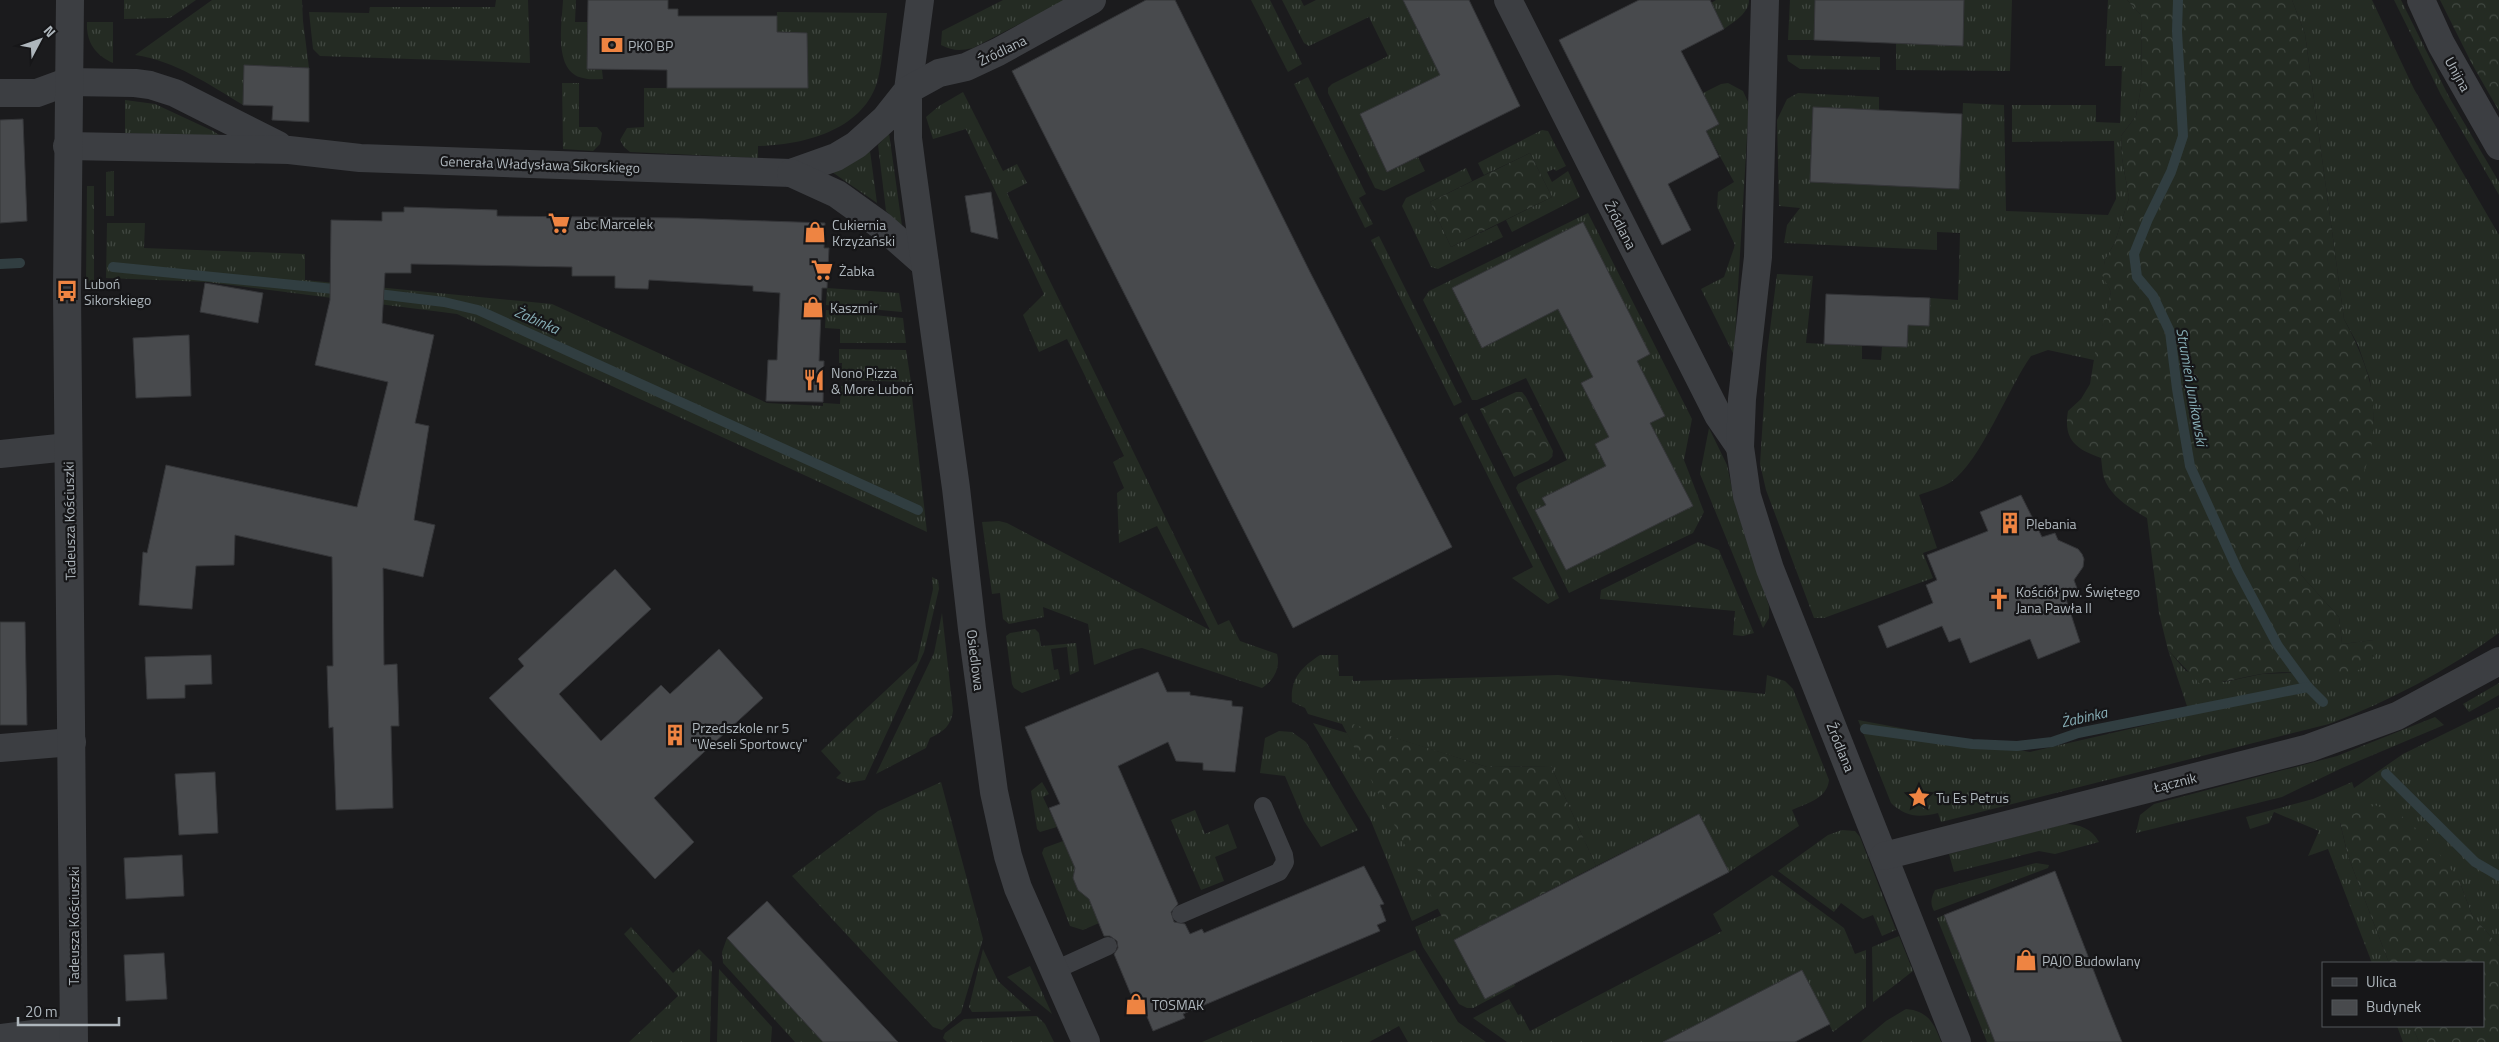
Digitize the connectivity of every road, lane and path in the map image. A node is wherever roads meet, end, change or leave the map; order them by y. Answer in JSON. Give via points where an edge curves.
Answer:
{"nodes":[{"id":1,"x":70,"y":0,"type":"edge"},
{"id":2,"x":920,"y":0,"type":"edge"},
{"id":3,"x":1092,"y":0,"type":"edge"},
{"id":4,"x":1508,"y":0,"type":"edge"},
{"id":5,"x":1765,"y":0,"type":"edge"},
{"id":6,"x":2421,"y":0,"type":"edge"},
{"id":7,"x":67,"y":82,"type":"junction"},
{"id":8,"x":908,"y":90,"type":"junction"},
{"id":9,"x":0,"y":93,"type":"edge"},
{"id":10,"x":67,"y":146,"type":"junction"},
{"id":11,"x":2499,"y":146,"type":"edge"},
{"id":12,"x":289,"y":150,"type":"junction"},
{"id":13,"x":792,"y":173,"type":"junction"},
{"id":14,"x":925,"y":264,"type":"junction"},
{"id":15,"x":68,"y":447,"type":"junction"},
{"id":16,"x":1740,"y":447,"type":"junction"},
{"id":17,"x":0,"y":454,"type":"edge"},
{"id":18,"x":2499,"y":647,"type":"edge"},
{"id":19,"x":2499,"y":661,"type":"edge"},
{"id":20,"x":2458,"y":684,"type":"junction"},
{"id":21,"x":72,"y":742,"type":"junction"},
{"id":22,"x":0,"y":748,"type":"edge"},
{"id":23,"x":1263,"y":806,"type":"dead end"},
{"id":24,"x":1884,"y":856,"type":"junction"},
{"id":25,"x":1182,"y":914,"type":"dead end"},
{"id":26,"x":1108,"y":946,"type":"dead end"},
{"id":27,"x":1050,"y":965,"type":"junction"},
{"id":28,"x":73,"y":1035,"type":"edge"},
{"id":29,"x":0,"y":1038,"type":"edge"},
{"id":30,"x":1086,"y":1042,"type":"edge"},
{"id":31,"x":1957,"y":1042,"type":"edge"}],
"edges":[{"from":1,"to":7,"type":"street","name":"Tadeusza Kościuszki"},
{"from":2,"to":8,"type":"street"},
{"from":3,"to":8,"type":"street","name":"Źródlana","via":[[998,52],[939,73]]},
{"from":4,"to":16,"type":"street","name":"Źródlana","via":[[1718,416]]},
{"from":5,"to":16,"type":"street","name":"Źródlana","via":[[1758,256],[1742,399]]},
{"from":6,"to":11,"type":"street","name":"Unijna","via":[[2441,44]]},
{"from":7,"to":9,"type":"street","via":[[37,93]]},
{"from":7,"to":10,"type":"street","name":"Tadeusza Kościuszki"},
{"from":7,"to":12,"type":"street","name":"Generała Władysława Sikorskiego","via":[[150,85],[175,93]]},
{"from":8,"to":13,"type":"street","name":"Generała Władysława Sikorskiego","via":[[885,119],[856,145],[836,157]]},
{"from":8,"to":14,"type":"street","via":[[908,138]]},
{"from":10,"to":12,"type":"street","name":"Generała Władysława Sikorskiego"},
{"from":10,"to":15,"type":"street","name":"Tadeusza Kościuszki"},
{"from":12,"to":13,"type":"street","name":"Generała Władysława Sikorskiego","via":[[360,158]]},
{"from":13,"to":14,"type":"street","name":"Generała Władysława Sikorskiego","via":[[838,194]]},
{"from":14,"to":27,"type":"street","name":"Osiedlowa","via":[[994,792],[1016,884]]},
{"from":15,"to":17,"type":"street"},
{"from":15,"to":21,"type":"street","name":"Tadeusza Kościuszki"},
{"from":16,"to":24,"type":"street","name":"Źródlana","via":[[1747,496],[1770,569]]},
{"from":18,"to":20,"type":"street","name":"Łącznik"},
{"from":19,"to":20,"type":"street","name":"Łącznik"},
{"from":20,"to":24,"type":"street","name":"Łącznik","via":[[2374,726],[2310,748]]},
{"from":21,"to":22,"type":"street"},
{"from":21,"to":28,"type":"street","name":"Tadeusza Kościuszki"},
{"from":23,"to":25,"type":"lane","via":[[1284,855],[1279,872]]},
{"from":24,"to":31,"type":"street","name":"Źródlana"},
{"from":26,"to":27,"type":"lane"},
{"from":27,"to":30,"type":"street","name":"Osiedlowa"},
{"from":28,"to":29,"type":"street"}]}
